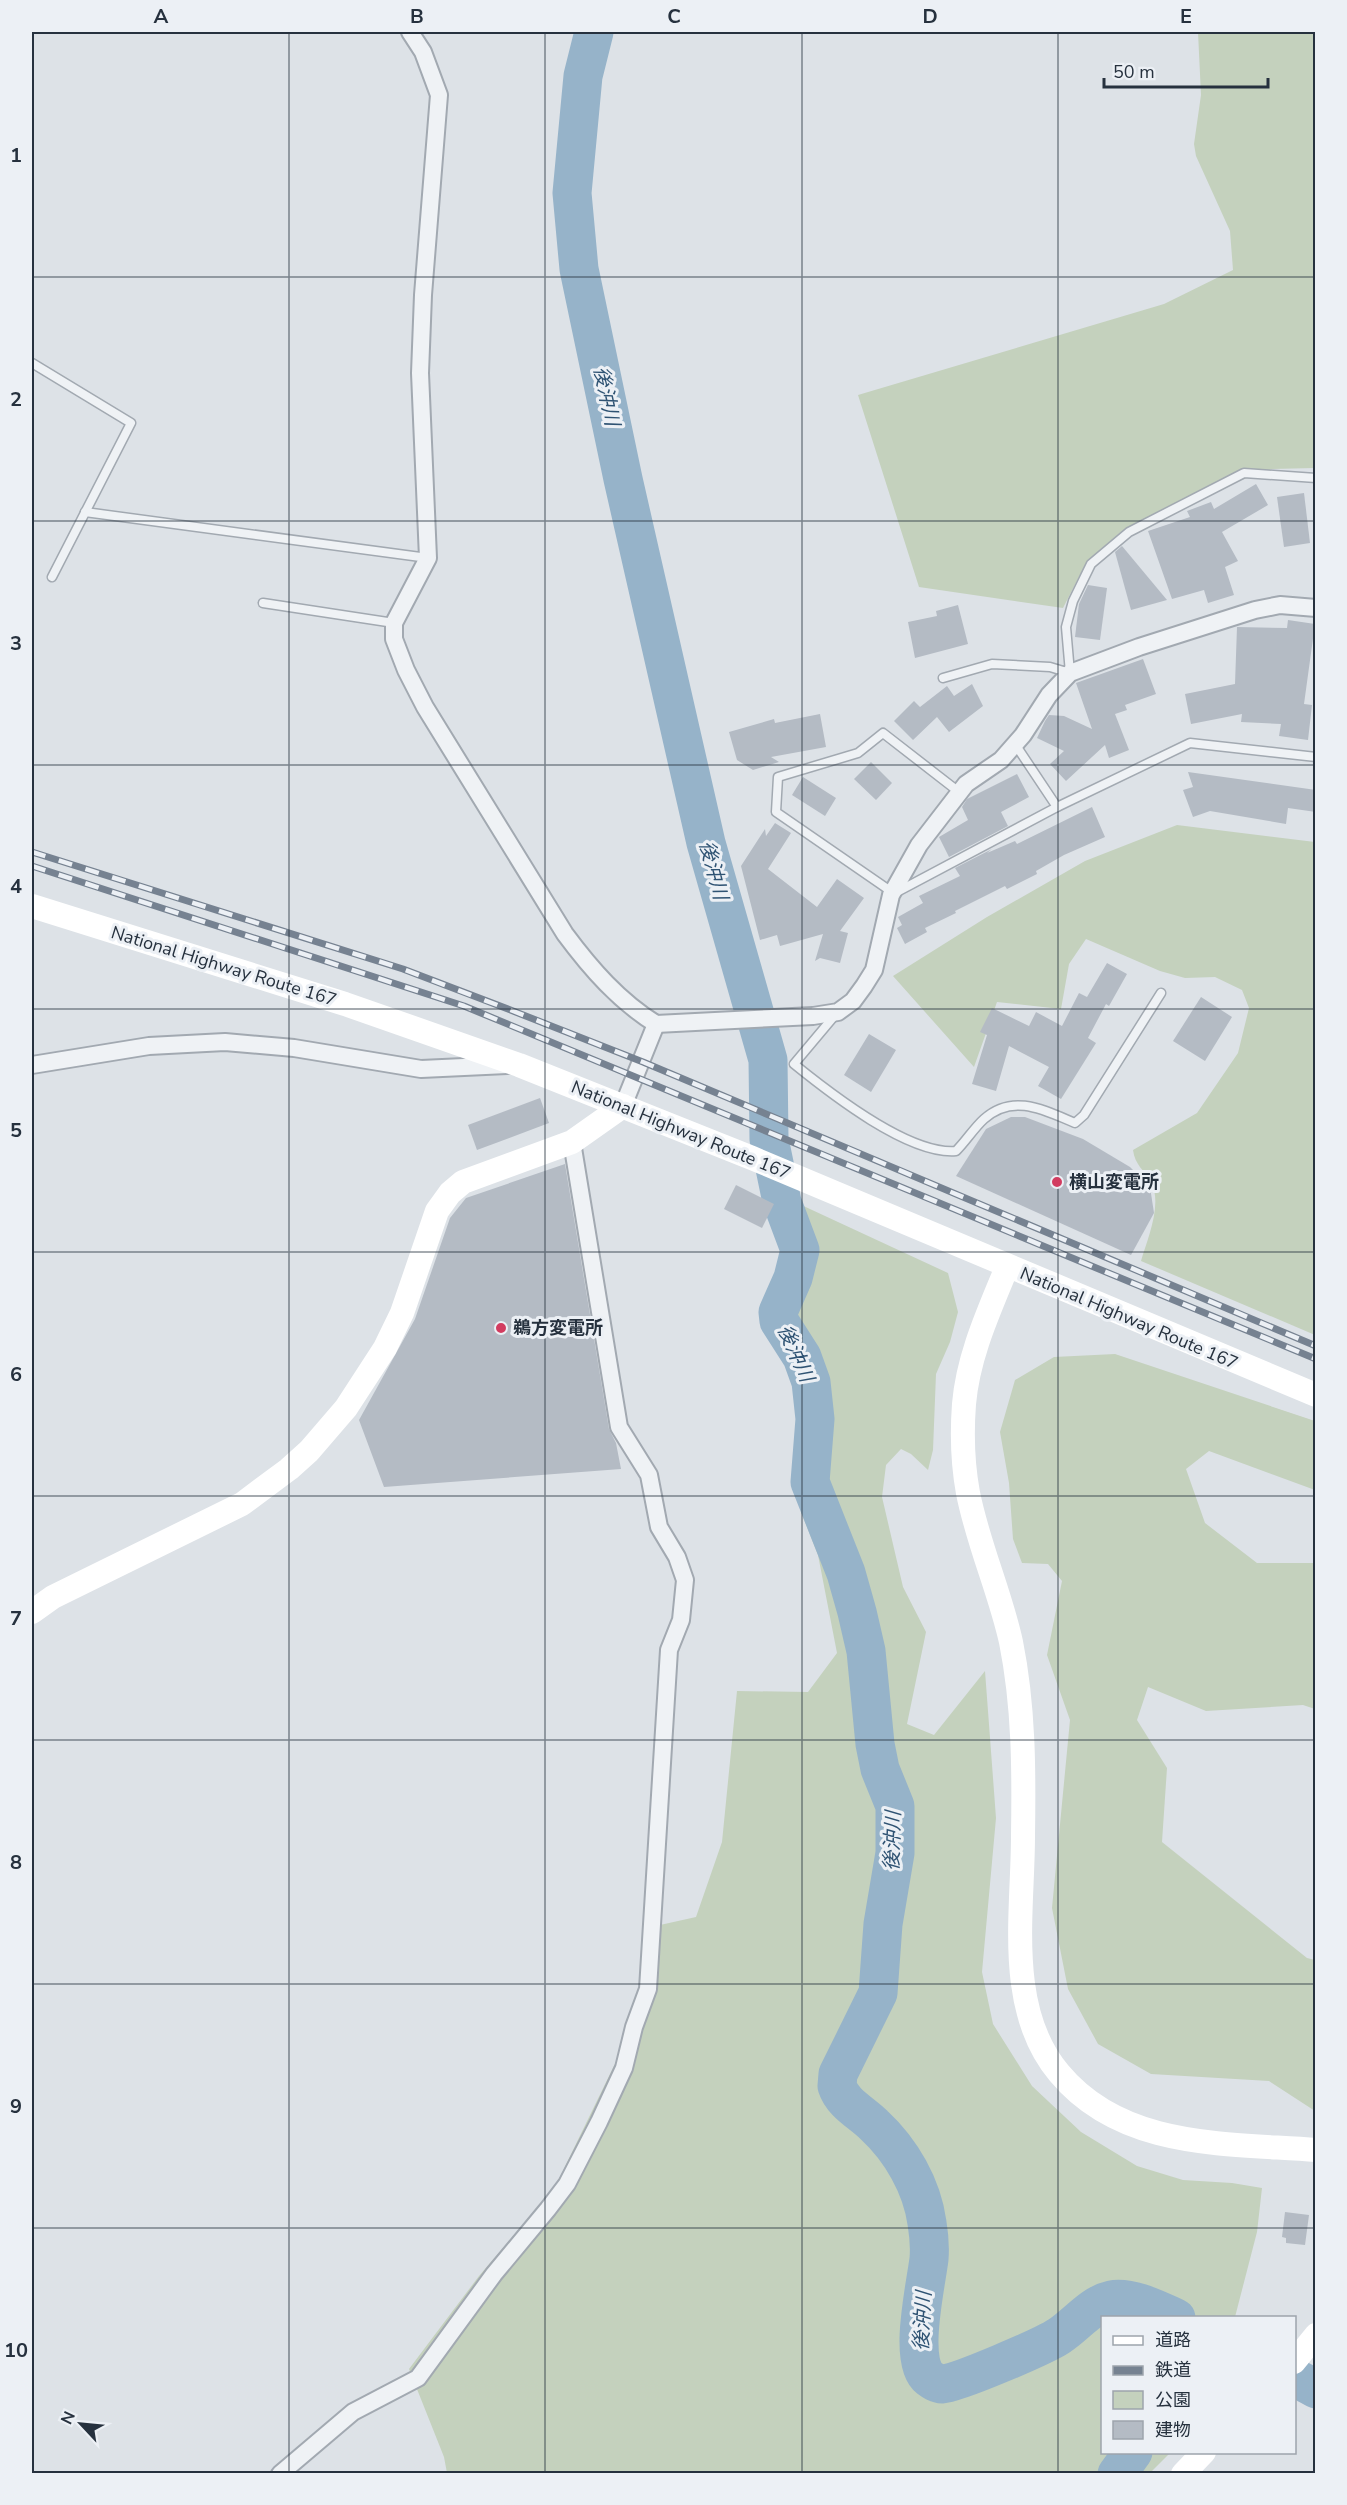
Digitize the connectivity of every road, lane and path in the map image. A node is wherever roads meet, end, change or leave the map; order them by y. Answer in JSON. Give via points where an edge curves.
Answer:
{"nodes":[{"id":1,"x":410,"y":32,"type":"edge"},
{"id":2,"x":32,"y":363,"type":"edge"},
{"id":3,"x":1316,"y":478,"type":"edge"},
{"id":4,"x":85,"y":512,"type":"junction"},
{"id":5,"x":428,"y":558,"type":"junction"},
{"id":6,"x":52,"y":577,"type":"dead end"},
{"id":7,"x":263,"y":603,"type":"dead end"},
{"id":8,"x":1316,"y":608,"type":"edge"},
{"id":9,"x":394,"y":623,"type":"junction"},
{"id":10,"x":1070,"y":673,"type":"junction"},
{"id":11,"x":943,"y":678,"type":"dead end"},
{"id":12,"x":1014,"y":744,"type":"junction"},
{"id":13,"x":1316,"y":757,"type":"edge"},
{"id":14,"x":959,"y":792,"type":"junction"},
{"id":15,"x":1057,"y":807,"type":"junction"},
{"id":16,"x":892,"y":893,"type":"junction"},
{"id":17,"x":32,"y":906,"type":"edge"},
{"id":18,"x":1161,"y":993,"type":"dead end"},
{"id":19,"x":838,"y":1012,"type":"junction"},
{"id":20,"x":656,"y":1024,"type":"junction"},
{"id":21,"x":32,"y":1065,"type":"edge"},
{"id":22,"x":519,"y":1065,"type":"junction"},
{"id":23,"x":623,"y":1106,"type":"junction"},
{"id":24,"x":572,"y":1142,"type":"junction"},
{"id":25,"x":1007,"y":1267,"type":"junction"},
{"id":26,"x":1316,"y":1395,"type":"edge"},
{"id":27,"x":32,"y":1612,"type":"edge"},
{"id":28,"x":1316,"y":2151,"type":"edge"},
{"id":29,"x":1202,"y":2454,"type":"edge"},
{"id":30,"x":280,"y":2474,"type":"edge"},
{"id":31,"x":1183,"y":2474,"type":"edge"}],
"edges":[{"from":1,"to":5,"type":"street","via":[[423,52],[439,95],[420,373]]},
{"from":2,"to":4,"type":"lane","via":[[130,423]]},
{"from":3,"to":10,"type":"lane","via":[[1244,473],[1130,532],[1091,564],[1072,601],[1066,627]]},
{"from":4,"to":5,"type":"lane"},
{"from":4,"to":6,"type":"lane"},
{"from":5,"to":9,"type":"street"},
{"from":7,"to":9,"type":"lane"},
{"from":8,"to":10,"type":"street","via":[[1280,605],[1255,610],[1139,646]]},
{"from":9,"to":20,"type":"street","via":[[394,639],[425,707],[565,934],[620,996]]},
{"from":10,"to":11,"type":"lane","via":[[1050,667],[992,664]]},
{"from":10,"to":12,"type":"street"},
{"from":12,"to":14,"type":"street","via":[[1001,760]]},
{"from":12,"to":15,"type":"lane"},
{"from":13,"to":15,"type":"lane","via":[[1190,743]]},
{"from":14,"to":16,"type":"street","via":[[919,845]]},
{"from":14,"to":16,"type":"lane","via":[[883,733],[858,753],[778,777],[776,812]]},
{"from":15,"to":16,"type":"lane"},
{"from":16,"to":19,"type":"street","via":[[874,970],[853,1001]]},
{"from":17,"to":22,"type":"street","name":"National Highway Route 167","via":[[345,1004]]},
{"from":18,"to":19,"type":"lane","via":[[1084,1115],[1075,1123],[1030,1105],[1003,1107],[984,1119],[956,1151],[943,1152],[917,1145],[887,1128],[826,1090],[794,1064]]},
{"from":19,"to":20,"type":"street"},
{"from":20,"to":23,"type":"street"},
{"from":21,"to":22,"type":"street","via":[[149,1046],[225,1042],[294,1048],[421,1069]]},
{"from":22,"to":23,"type":"street","name":"National Highway Route 167"},
{"from":23,"to":24,"type":"street"},
{"from":23,"to":25,"type":"street","name":"National Highway Route 167"},
{"from":24,"to":27,"type":"street","via":[[463,1182],[450,1193],[437,1211],[386,1348],[346,1408],[289,1469],[242,1504],[53,1597]]},
{"from":24,"to":30,"type":"street","via":[[619,1427],[649,1475],[659,1527],[685,1580],[681,1620],[669,1650],[648,1989],[624,2068],[567,2184],[494,2274],[418,2378],[353,2412]]},
{"from":25,"to":26,"type":"street","name":"National Highway Route 167"},
{"from":25,"to":28,"type":"street","via":[[974,1350],[964,1404],[965,1457],[968,1492],[1011,1642],[1023,1721],[1021,1948],[1026,1998],[1037,2034],[1056,2070],[1074,2090],[1106,2114],[1140,2130],[1181,2139]]},
{"from":29,"to":31,"type":"street"}]}
